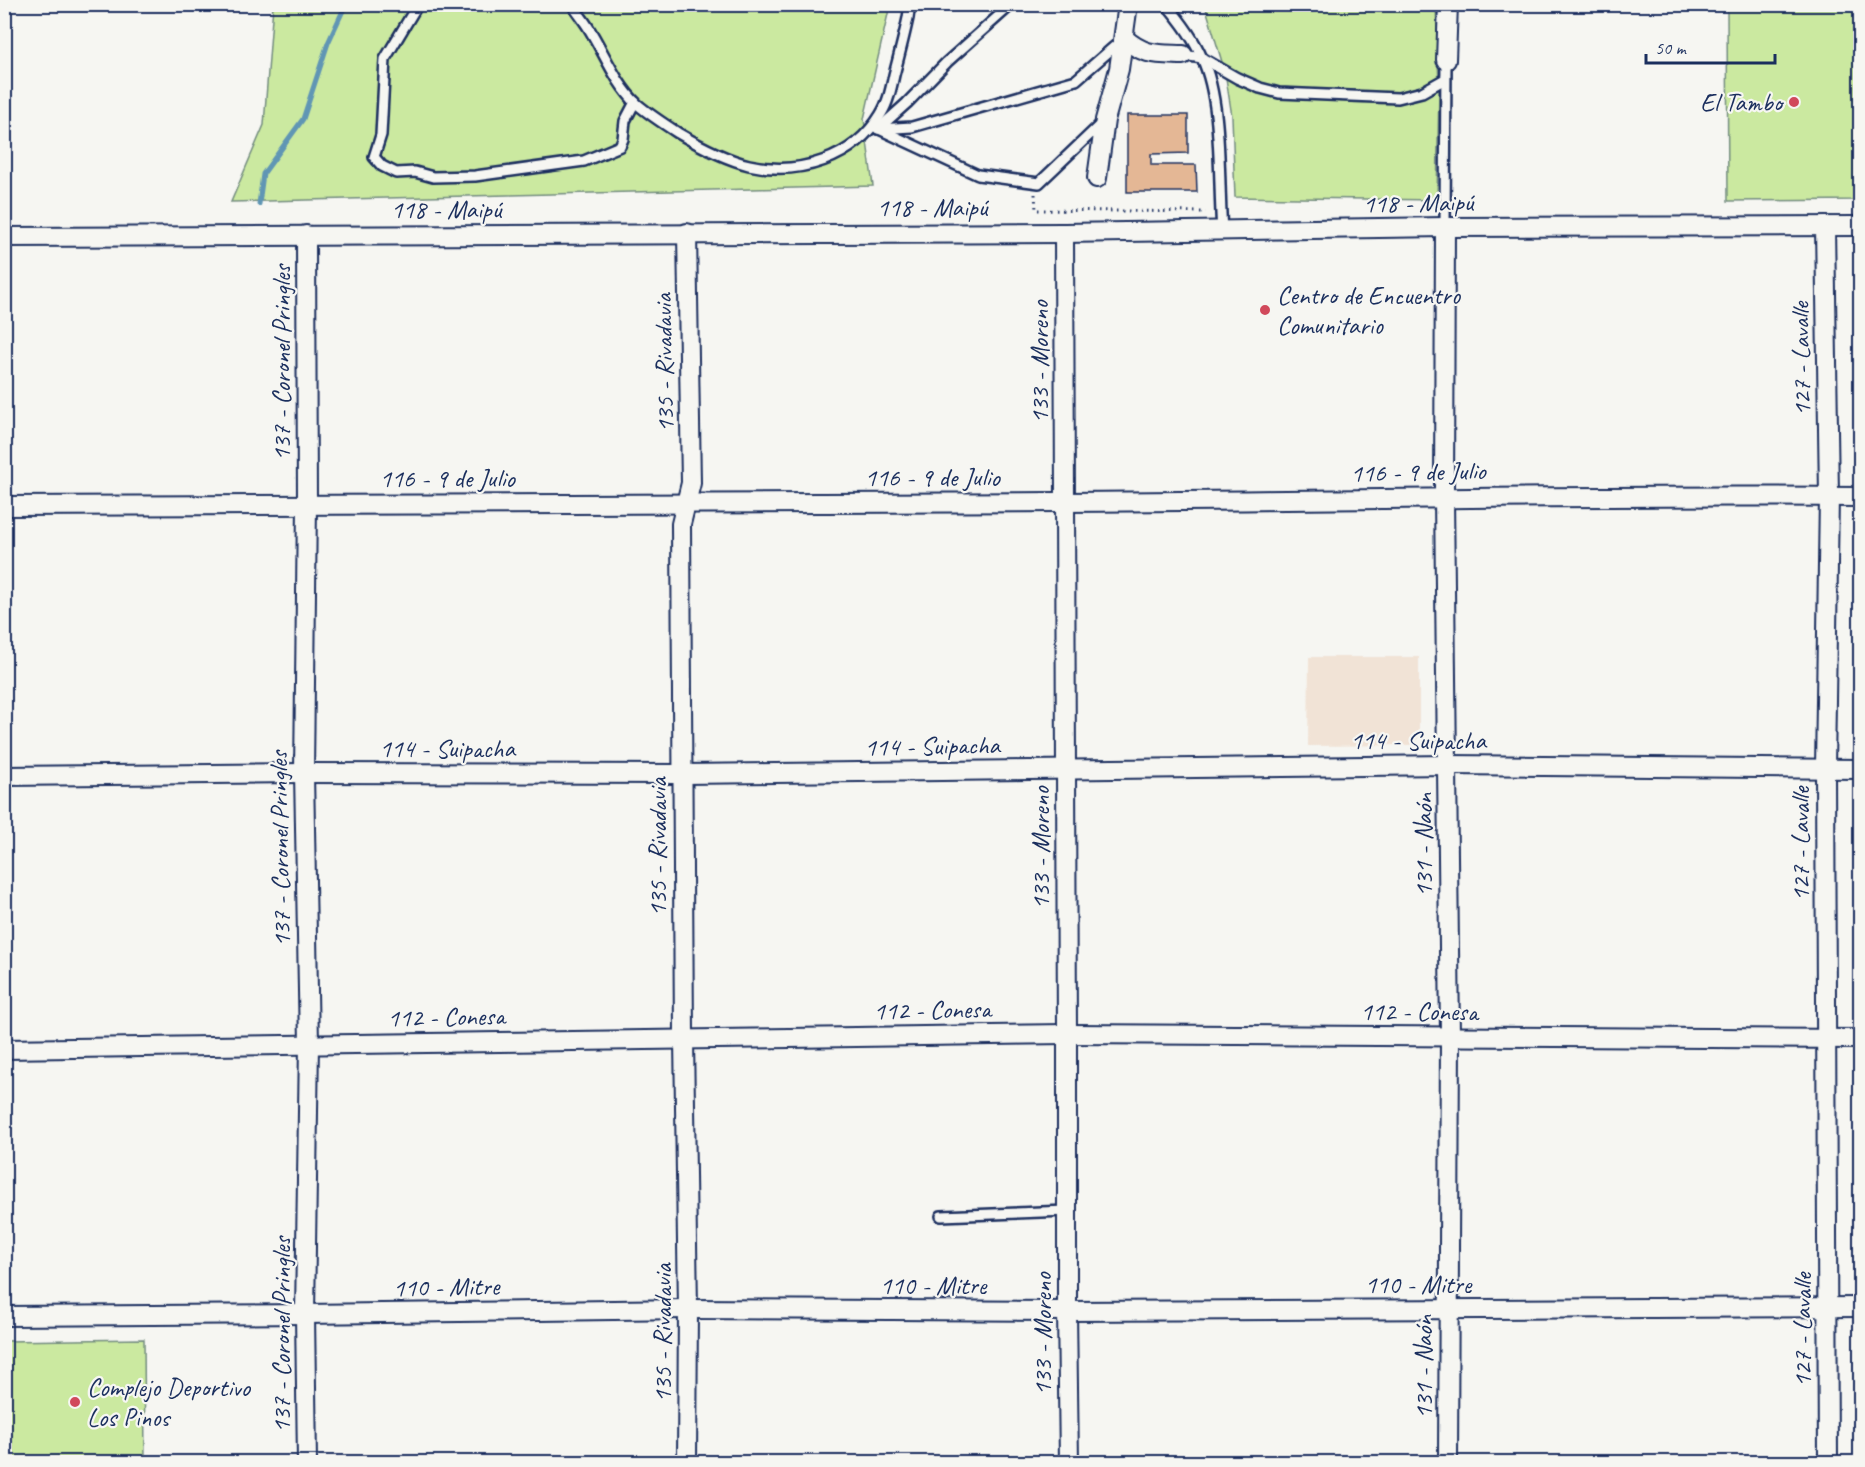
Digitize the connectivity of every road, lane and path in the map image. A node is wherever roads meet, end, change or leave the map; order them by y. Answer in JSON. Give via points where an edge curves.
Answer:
{"nodes":[{"id":1,"x":418,"y":4,"type":"edge"},
{"id":2,"x":572,"y":4,"type":"edge"},
{"id":3,"x":910,"y":4,"type":"edge"},
{"id":4,"x":1012,"y":4,"type":"edge"},
{"id":5,"x":1128,"y":4,"type":"edge"},
{"id":6,"x":1166,"y":4,"type":"edge"},
{"id":7,"x":1448,"y":4,"type":"edge"},
{"id":8,"x":1124,"y":38,"type":"junction"},
{"id":9,"x":1183,"y":56,"type":"joint"},
{"id":10,"x":1202,"y":58,"type":"junction"},
{"id":11,"x":1446,"y":60,"type":"joint"},
{"id":12,"x":1445,"y":79,"type":"junction"},
{"id":13,"x":636,"y":102,"type":"junction"},
{"id":14,"x":1105,"y":120,"type":"junction"},
{"id":15,"x":875,"y":128,"type":"junction"},
{"id":16,"x":1097,"y":178,"type":"dead end"},
{"id":17,"x":1825,"y":226,"type":"junction"},
{"id":18,"x":1860,"y":226,"type":"edge"},
{"id":19,"x":1445,"y":227,"type":"junction"},
{"id":20,"x":1222,"y":231,"type":"junction"},
{"id":21,"x":687,"y":233,"type":"junction"},
{"id":22,"x":1064,"y":233,"type":"junction"},
{"id":23,"x":306,"y":236,"type":"junction"},
{"id":24,"x":4,"y":237,"type":"edge"},
{"id":25,"x":1829,"y":496,"type":"junction"},
{"id":26,"x":1444,"y":497,"type":"junction"},
{"id":27,"x":1860,"y":497,"type":"edge"},
{"id":28,"x":1065,"y":502,"type":"junction"},
{"id":29,"x":307,"y":503,"type":"junction"},
{"id":30,"x":685,"y":504,"type":"junction"},
{"id":31,"x":4,"y":506,"type":"edge"},
{"id":32,"x":1448,"y":765,"type":"junction"},
{"id":33,"x":1825,"y":769,"type":"junction"},
{"id":34,"x":1860,"y":769,"type":"edge"},
{"id":35,"x":1065,"y":770,"type":"junction"},
{"id":36,"x":304,"y":773,"type":"junction"},
{"id":37,"x":683,"y":774,"type":"junction"},
{"id":38,"x":4,"y":776,"type":"edge"},
{"id":39,"x":1067,"y":1034,"type":"junction"},
{"id":40,"x":1449,"y":1037,"type":"junction"},
{"id":41,"x":684,"y":1039,"type":"junction"},
{"id":42,"x":1826,"y":1039,"type":"junction"},
{"id":43,"x":1860,"y":1039,"type":"edge"},
{"id":44,"x":309,"y":1044,"type":"junction"},
{"id":45,"x":4,"y":1049,"type":"edge"},
{"id":46,"x":1067,"y":1211,"type":"junction"},
{"id":47,"x":941,"y":1216,"type":"dead end"},
{"id":48,"x":1828,"y":1306,"type":"junction"},
{"id":49,"x":1860,"y":1306,"type":"edge"},
{"id":50,"x":688,"y":1309,"type":"junction"},
{"id":51,"x":1449,"y":1310,"type":"junction"},
{"id":52,"x":1067,"y":1311,"type":"junction"},
{"id":53,"x":305,"y":1314,"type":"junction"},
{"id":54,"x":4,"y":1316,"type":"edge"},
{"id":55,"x":307,"y":1462,"type":"edge"},
{"id":56,"x":687,"y":1462,"type":"edge"},
{"id":57,"x":1069,"y":1462,"type":"edge"},
{"id":58,"x":1448,"y":1462,"type":"edge"},
{"id":59,"x":1828,"y":1462,"type":"edge"}],
"edges":[{"from":1,"to":13,"type":"lane","via":[[385,59],[381,135],[374,157],[381,166],[396,173],[476,176],[584,160],[620,146],[625,121]]},
{"from":2,"to":13,"type":"lane","via":[[618,80]]},
{"from":3,"to":15,"type":"lane","via":[[888,98]]},
{"from":4,"to":15,"type":"lane"},
{"from":5,"to":8,"type":"street"},
{"from":6,"to":10,"type":"lane"},
{"from":7,"to":11,"type":"street"},
{"from":8,"to":9,"type":"street","via":[[1137,50]]},
{"from":8,"to":14,"type":"street"},
{"from":8,"to":15,"type":"lane","via":[[1076,80],[912,127]]},
{"from":9,"to":10,"type":"lane"},
{"from":10,"to":12,"type":"lane","via":[[1237,78],[1279,93],[1398,98],[1422,92]]},
{"from":10,"to":20,"type":"lane","via":[[1213,95]]},
{"from":11,"to":12,"type":"lane"},
{"from":12,"to":19,"type":"lane"},
{"from":13,"to":15,"type":"lane","via":[[698,144],[765,167],[807,166],[833,158]]},
{"from":14,"to":15,"type":"lane","via":[[1039,183],[978,175]]},
{"from":14,"to":16,"type":"street"},
{"from":17,"to":18,"type":"street","name":"118 - Maipú"},
{"from":17,"to":19,"type":"street","name":"118 - Maipú"},
{"from":17,"to":25,"type":"street","name":"127 - Lavalle"},
{"from":19,"to":20,"type":"street","name":"118 - Maipú"},
{"from":19,"to":26,"type":"street","name":"131 - Naón"},
{"from":20,"to":22,"type":"street","name":"118 - Maipú"},
{"from":21,"to":22,"type":"street","name":"118 - Maipú"},
{"from":21,"to":23,"type":"street","name":"118 - Maipú"},
{"from":21,"to":30,"type":"street","name":"135 - Rivadavia","via":[[691,483]]},
{"from":22,"to":28,"type":"street","name":"133 - Moreno"},
{"from":23,"to":24,"type":"street","name":"118 - Maipú"},
{"from":23,"to":29,"type":"street","name":"137 - Coronel Pringles"},
{"from":25,"to":26,"type":"street","name":"116 - 9 de Julio"},
{"from":25,"to":27,"type":"street","name":"116 - 9 de Julio"},
{"from":25,"to":33,"type":"street","name":"127 - Lavalle"},
{"from":26,"to":28,"type":"street","name":"116 - 9 de Julio"},
{"from":26,"to":32,"type":"street","name":"131 - Naón"},
{"from":28,"to":30,"type":"street","name":"116 - 9 de Julio"},
{"from":28,"to":35,"type":"street","name":"133 - Moreno"},
{"from":29,"to":30,"type":"street","name":"116 - 9 de Julio"},
{"from":29,"to":31,"type":"street","name":"116 - 9 de Julio"},
{"from":29,"to":36,"type":"street","name":"137 - Coronel Pringles"},
{"from":30,"to":37,"type":"street","name":"135 - Rivadavia","via":[[681,524]]},
{"from":32,"to":33,"type":"street","name":"114 - Suipacha"},
{"from":32,"to":35,"type":"street","name":"114 - Suipacha"},
{"from":32,"to":40,"type":"street","name":"131 - Naón"},
{"from":33,"to":34,"type":"street","name":"114 - Suipacha"},
{"from":33,"to":42,"type":"street","name":"127 - Lavalle"},
{"from":35,"to":37,"type":"street","name":"114 - Suipacha"},
{"from":35,"to":39,"type":"street","name":"133 - Moreno"},
{"from":36,"to":37,"type":"street","name":"114 - Suipacha"},
{"from":36,"to":38,"type":"street","name":"114 - Suipacha"},
{"from":36,"to":44,"type":"street","name":"137 - Coronel Pringles"},
{"from":37,"to":41,"type":"street","name":"135 - Rivadavia"},
{"from":39,"to":40,"type":"street","name":"112 - Conesa"},
{"from":39,"to":41,"type":"street","name":"112 - Conesa"},
{"from":39,"to":46,"type":"street","name":"133 - Moreno"},
{"from":40,"to":42,"type":"street","name":"112 - Conesa"},
{"from":40,"to":51,"type":"street","name":"131 - Naón"},
{"from":41,"to":44,"type":"street","name":"112 - Conesa"},
{"from":41,"to":50,"type":"street","name":"135 - Rivadavia"},
{"from":42,"to":43,"type":"street","name":"112 - Conesa"},
{"from":42,"to":48,"type":"street","name":"127 - Lavalle"},
{"from":44,"to":45,"type":"street","name":"112 - Conesa"},
{"from":44,"to":53,"type":"street","name":"137 - Coronel Pringles"},
{"from":46,"to":47,"type":"lane"},
{"from":46,"to":52,"type":"street","name":"133 - Moreno"},
{"from":48,"to":49,"type":"street","name":"110 - Mitre"},
{"from":48,"to":51,"type":"street","name":"110 - Mitre"},
{"from":48,"to":59,"type":"street","name":"127 - Lavalle"},
{"from":50,"to":52,"type":"street","name":"110 - Mitre"},
{"from":50,"to":53,"type":"street","name":"110 - Mitre"},
{"from":50,"to":56,"type":"street","name":"135 - Rivadavia"},
{"from":51,"to":52,"type":"street","name":"110 - Mitre"},
{"from":51,"to":58,"type":"street","name":"131 - Naón"},
{"from":52,"to":57,"type":"street","name":"133 - Moreno"},
{"from":53,"to":54,"type":"street","name":"110 - Mitre"},
{"from":53,"to":55,"type":"street","name":"137 - Coronel Pringles"}]}
